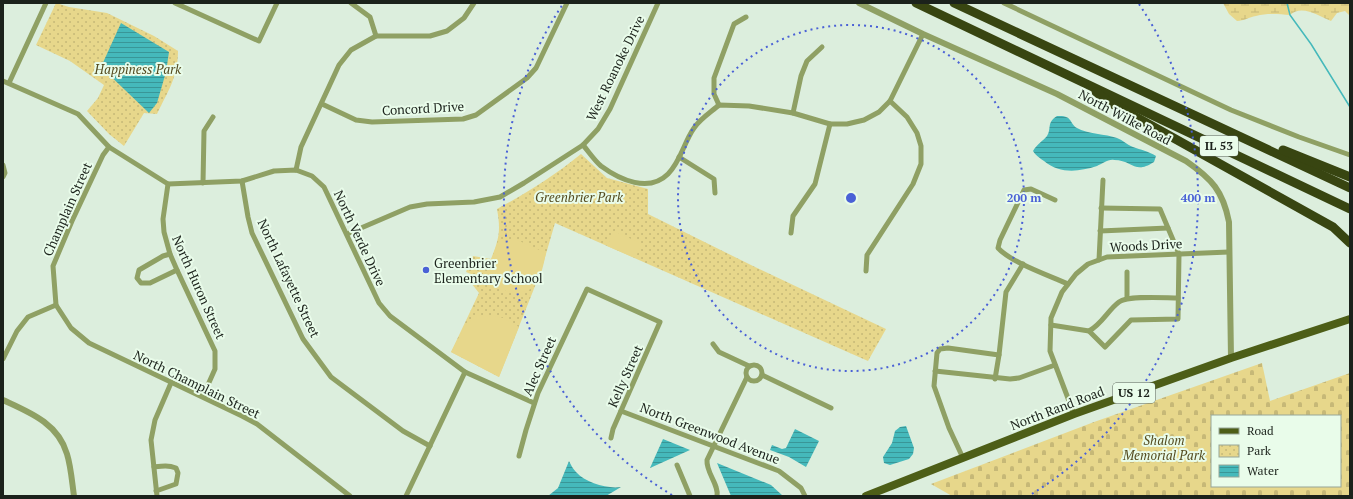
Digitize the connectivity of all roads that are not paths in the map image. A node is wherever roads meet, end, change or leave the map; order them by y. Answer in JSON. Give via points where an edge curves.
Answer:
{"nodes":[{"id":1,"x":175,"y":3,"type":"edge"},
{"id":2,"x":277,"y":3,"type":"edge"},
{"id":3,"x":351,"y":3,"type":"edge"},
{"id":4,"x":474,"y":3,"type":"edge"},
{"id":5,"x":567,"y":3,"type":"edge"},
{"id":6,"x":658,"y":3,"type":"edge"},
{"id":7,"x":859,"y":3,"type":"edge"},
{"id":8,"x":916,"y":3,"type":"edge"},
{"id":9,"x":954,"y":3,"type":"edge"},
{"id":10,"x":1004,"y":3,"type":"edge"},
{"id":11,"x":44,"y":4,"type":"edge"},
{"id":12,"x":746,"y":17,"type":"dead end"},
{"id":13,"x":923,"y":34,"type":"junction"},
{"id":14,"x":376,"y":36,"type":"junction"},
{"id":15,"x":822,"y":47,"type":"dead end"},
{"id":16,"x":3,"y":81,"type":"edge"},
{"id":17,"x":9,"y":83,"type":"junction"},
{"id":18,"x":1088,"y":84,"type":"junction"},
{"id":19,"x":890,"y":101,"type":"junction"},
{"id":20,"x":322,"y":104,"type":"junction"},
{"id":21,"x":719,"y":105,"type":"junction"},
{"id":22,"x":793,"y":113,"type":"junction"},
{"id":23,"x":1189,"y":113,"type":"junction"},
{"id":24,"x":213,"y":117,"type":"dead end"},
{"id":25,"x":830,"y":124,"type":"junction"},
{"id":26,"x":583,"y":145,"type":"junction"},
{"id":27,"x":109,"y":147,"type":"junction"},
{"id":28,"x":1350,"y":155,"type":"edge"},
{"id":29,"x":680,"y":157,"type":"junction"},
{"id":30,"x":3,"y":165,"type":"edge"},
{"id":31,"x":296,"y":170,"type":"junction"},
{"id":32,"x":3,"y":177,"type":"edge"},
{"id":33,"x":1350,"y":177,"type":"edge"},
{"id":34,"x":1103,"y":180,"type":"dead end"},
{"id":35,"x":242,"y":182,"type":"junction"},
{"id":36,"x":203,"y":183,"type":"junction"},
{"id":37,"x":168,"y":184,"type":"junction"},
{"id":38,"x":1350,"y":188,"type":"edge"},
{"id":39,"x":715,"y":193,"type":"dead end"},
{"id":40,"x":1055,"y":200,"type":"dead end"},
{"id":41,"x":1101,"y":208,"type":"junction"},
{"id":42,"x":1350,"y":208,"type":"edge"},
{"id":43,"x":1168,"y":228,"type":"junction"},
{"id":44,"x":1100,"y":231,"type":"junction"},
{"id":45,"x":791,"y":233,"type":"dead end"},
{"id":46,"x":347,"y":234,"type":"junction"},
{"id":47,"x":1350,"y":242,"type":"edge"},
{"id":48,"x":1229,"y":252,"type":"junction"},
{"id":49,"x":170,"y":254,"type":"junction"},
{"id":50,"x":1179,"y":254,"type":"junction"},
{"id":51,"x":1099,"y":260,"type":"junction"},
{"id":52,"x":1023,"y":264,"type":"junction"},
{"id":53,"x":177,"y":270,"type":"junction"},
{"id":54,"x":866,"y":271,"type":"dead end"},
{"id":55,"x":1127,"y":272,"type":"dead end"},
{"id":56,"x":1068,"y":284,"type":"junction"},
{"id":57,"x":1127,"y":298,"type":"junction"},
{"id":58,"x":1178,"y":298,"type":"junction"},
{"id":59,"x":56,"y":305,"type":"junction"},
{"id":60,"x":1350,"y":320,"type":"edge"},
{"id":61,"x":660,"y":322,"type":"joint"},
{"id":62,"x":1051,"y":325,"type":"junction"},
{"id":63,"x":1089,"y":331,"type":"junction"},
{"id":64,"x":713,"y":344,"type":"dead end"},
{"id":65,"x":999,"y":355,"type":"junction"},
{"id":66,"x":1231,"y":358,"type":"junction"},
{"id":67,"x":3,"y":359,"type":"edge"},
{"id":68,"x":1055,"y":365,"type":"junction"},
{"id":69,"x":749,"y":366,"type":"junction"},
{"id":70,"x":935,"y":371,"type":"junction"},
{"id":71,"x":464,"y":372,"type":"junction"},
{"id":72,"x":762,"y":375,"type":"junction"},
{"id":73,"x":747,"y":377,"type":"junction"},
{"id":74,"x":995,"y":378,"type":"junction"},
{"id":75,"x":171,"y":383,"type":"junction"},
{"id":76,"x":203,"y":396,"type":"junction"},
{"id":77,"x":3,"y":400,"type":"edge"},
{"id":78,"x":534,"y":403,"type":"junction"},
{"id":79,"x":831,"y":408,"type":"dead end"},
{"id":80,"x":622,"y":411,"type":"junction"},
{"id":81,"x":1074,"y":414,"type":"junction"},
{"id":82,"x":611,"y":438,"type":"dead end"},
{"id":83,"x":713,"y":445,"type":"junction"},
{"id":84,"x":430,"y":446,"type":"junction"},
{"id":85,"x":519,"y":456,"type":"dead end"},
{"id":86,"x":963,"y":458,"type":"junction"},
{"id":87,"x":677,"y":465,"type":"dead end"},
{"id":88,"x":154,"y":467,"type":"junction"},
{"id":89,"x":156,"y":494,"type":"edge"},
{"id":90,"x":74,"y":496,"type":"edge"},
{"id":91,"x":350,"y":496,"type":"edge"},
{"id":92,"x":406,"y":496,"type":"edge"},
{"id":93,"x":690,"y":496,"type":"edge"},
{"id":94,"x":717,"y":496,"type":"edge"},
{"id":95,"x":805,"y":496,"type":"edge"},
{"id":96,"x":866,"y":496,"type":"edge"}],
"edges":[{"from":1,"to":2,"type":"street","via":[[259,41]]},
{"from":3,"to":14,"type":"street","via":[[370,17]]},
{"from":4,"to":14,"type":"street","via":[[464,18],[448,31],[430,36]]},
{"from":5,"to":20,"type":"street","name":"Concord Drive","via":[[536,68],[527,78],[476,114],[463,119],[372,122],[356,120]]},
{"from":6,"to":26,"type":"street","name":"West Roanoke Drive","via":[[610,110],[598,129]]},
{"from":7,"to":13,"type":"street","name":"North Wilke Road"},
{"from":8,"to":18,"type":"highway","number":"IL 53"},
{"from":9,"to":23,"type":"highway","number":"IL 53"},
{"from":10,"to":28,"type":"street","via":[[1231,110]]},
{"from":11,"to":17,"type":"street"},
{"from":12,"to":21,"type":"street","via":[[734,24],[714,78],[714,94]]},
{"from":13,"to":19,"type":"street"},
{"from":13,"to":48,"type":"street","name":"North Wilke Road","via":[[1057,94],[1186,161],[1202,172],[1220,192],[1226,205]]},
{"from":14,"to":20,"type":"street","via":[[351,50],[339,65]]},
{"from":15,"to":22,"type":"street","via":[[807,61]]},
{"from":16,"to":17,"type":"street"},
{"from":17,"to":27,"type":"street","via":[[78,114]]},
{"from":18,"to":42,"type":"highway","number":"IL 53"},
{"from":18,"to":47,"type":"highway","via":[[1109,102],[1333,227]]},
{"from":19,"to":25,"type":"street","via":[[879,112],[864,120]]},
{"from":19,"to":54,"type":"street","via":[[907,117],[917,133],[921,146],[921,164],[914,184],[867,255]]},
{"from":20,"to":31,"type":"street","via":[[301,147]]},
{"from":21,"to":22,"type":"street","via":[[749,106]]},
{"from":21,"to":29,"type":"street","via":[[694,127]]},
{"from":22,"to":25,"type":"street"},
{"from":23,"to":33,"type":"highway"},
{"from":23,"to":38,"type":"highway","number":"IL 53"},
{"from":24,"to":36,"type":"street","via":[[204,131]]},
{"from":25,"to":45,"type":"street","via":[[815,184],[793,216]]},
{"from":26,"to":29,"type":"street","via":[[600,165],[632,182],[645,184],[657,182],[668,174]]},
{"from":26,"to":46,"type":"street","name":"West Roanoke Drive","via":[[500,197],[474,202],[410,207]]},
{"from":27,"to":37,"type":"street"},
{"from":27,"to":59,"type":"street","name":"Champlain Street","via":[[81,201],[53,266]]},
{"from":29,"to":39,"type":"street","via":[[714,179]]},
{"from":30,"to":32,"type":"street"},
{"from":31,"to":35,"type":"street","name":"North Verde Drive","via":[[274,171]]},
{"from":31,"to":46,"type":"street","name":"North Verde Drive","via":[[312,176],[324,187]]},
{"from":34,"to":41,"type":"street"},
{"from":35,"to":36,"type":"street","name":"North Verde Drive"},
{"from":35,"to":84,"type":"street","name":"North Lafayette Street","via":[[252,233],[303,339],[331,377],[403,431]]},
{"from":36,"to":37,"type":"street","name":"North Verde Drive"},
{"from":37,"to":49,"type":"street","name":"North Huron Street","via":[[163,219]]},
{"from":40,"to":52,"type":"street","via":[[1031,189],[1024,190],[998,248]]},
{"from":41,"to":43,"type":"street","via":[[1160,209]]},
{"from":41,"to":44,"type":"street"},
{"from":43,"to":44,"type":"street"},
{"from":43,"to":50,"type":"street"},
{"from":44,"to":51,"type":"street"},
{"from":46,"to":71,"type":"street","name":"North Verde Drive","via":[[379,303],[390,316]]},
{"from":48,"to":50,"type":"street","name":"Woods Drive"},
{"from":48,"to":66,"type":"street","name":"North Wilke Road"},
{"from":49,"to":53,"type":"street","name":"North Huron Street"},
{"from":49,"to":53,"type":"street","via":[[139,270],[137,278],[142,283],[150,283]]},
{"from":50,"to":51,"type":"street","name":"Woods Drive","via":[[1107,257]]},
{"from":50,"to":58,"type":"street"},
{"from":51,"to":56,"type":"street","name":"Woods Drive","via":[[1088,264]]},
{"from":52,"to":56,"type":"street"},
{"from":52,"to":65,"type":"street","via":[[1006,292]]},
{"from":53,"to":76,"type":"street","name":"North Huron Street","via":[[215,351],[215,369]]},
{"from":55,"to":57,"type":"street"},
{"from":56,"to":62,"type":"street","name":"Woods Drive","via":[[1051,318]]},
{"from":57,"to":58,"type":"street"},
{"from":57,"to":63,"type":"street","via":[[1119,302]]},
{"from":58,"to":63,"type":"street","via":[[1178,319],[1130,320],[1105,347]]},
{"from":59,"to":67,"type":"street","via":[[28,317],[17,331]]},
{"from":59,"to":75,"type":"street","name":"North Champlain Street","via":[[71,328],[89,343]]},
{"from":60,"to":66,"type":"main road","name":"North Rand Road","number":"US 12"},
{"from":61,"to":78,"type":"street","name":"Alec Street","via":[[588,289]]},
{"from":61,"to":80,"type":"street","name":"Kelly Street"},
{"from":62,"to":63,"type":"street"},
{"from":62,"to":68,"type":"street","name":"Woods Drive","via":[[1050,351]]},
{"from":64,"to":69,"type":"street","via":[[719,352]]},
{"from":65,"to":70,"type":"street","via":[[943,348],[937,353]]},
{"from":65,"to":74,"type":"street"},
{"from":66,"to":81,"type":"main road","name":"North Rand Road","number":"US 12"},
{"from":68,"to":74,"type":"street","via":[[1019,378]]},
{"from":68,"to":81,"type":"street","name":"Woods Drive"},
{"from":69,"to":72,"type":"street","via":[[758,366],[762,370]]},
{"from":69,"to":73,"type":"street"},
{"from":70,"to":74,"type":"street"},
{"from":70,"to":86,"type":"street","via":[[934,386]]},
{"from":71,"to":78,"type":"street","name":"North Verde Drive"},
{"from":71,"to":84,"type":"street"},
{"from":72,"to":73,"type":"street","via":[[759,380],[753,381]]},
{"from":72,"to":79,"type":"street"},
{"from":73,"to":83,"type":"street"},
{"from":75,"to":76,"type":"street","name":"North Champlain Street"},
{"from":75,"to":88,"type":"street","via":[[155,420],[151,440]]},
{"from":76,"to":91,"type":"street","name":"North Champlain Street","via":[[257,424]]},
{"from":77,"to":90,"type":"street","via":[[40,419],[56,433],[66,453]]},
{"from":78,"to":85,"type":"street","name":"Alec Street"},
{"from":80,"to":82,"type":"street","name":"Kelly Street"},
{"from":80,"to":83,"type":"street","name":"North Greenwood Avenue"},
{"from":81,"to":86,"type":"main road","name":"North Rand Road","number":"US 12"},
{"from":83,"to":94,"type":"street","via":[[706,466],[718,491]]},
{"from":83,"to":95,"type":"street","name":"North Greenwood Avenue","via":[[779,470],[801,488]]},
{"from":84,"to":92,"type":"street"},
{"from":86,"to":96,"type":"main road","name":"North Rand Road","number":"US 12"},
{"from":87,"to":93,"type":"street"},
{"from":88,"to":89,"type":"street"},
{"from":88,"to":89,"type":"street","via":[[171,466],[176,468],[178,473],[176,484]]}]}
